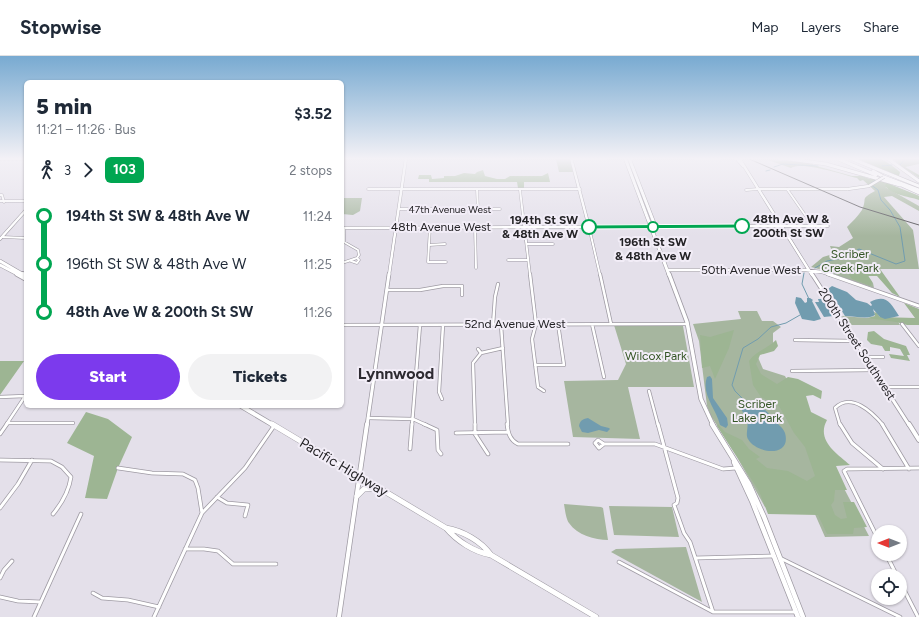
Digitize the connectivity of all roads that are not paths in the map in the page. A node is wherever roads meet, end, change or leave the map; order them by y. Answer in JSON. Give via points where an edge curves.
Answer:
{"nodes":[{"id":1,"x":403,"y":184,"type":"edge"},
{"id":2,"x":579,"y":184,"type":"edge"},
{"id":3,"x":635,"y":184,"type":"edge"},
{"id":4,"x":640,"y":184,"type":"edge"},
{"id":5,"x":755,"y":184,"type":"edge"},
{"id":6,"x":872,"y":184,"type":"edge"},
{"id":7,"x":903,"y":184,"type":"edge"},
{"id":8,"x":905,"y":184,"type":"edge"},
{"id":9,"x":919,"y":188,"type":"edge"},
{"id":10,"x":368,"y":189,"type":"dead end"},
{"id":11,"x":758,"y":189,"type":"junction"},
{"id":12,"x":787,"y":189,"type":"junction"},
{"id":13,"x":402,"y":190,"type":"junction"},
{"id":14,"x":477,"y":190,"type":"junction"},
{"id":15,"x":520,"y":190,"type":"junction"},
{"id":16,"x":580,"y":190,"type":"junction"},
{"id":17,"x":746,"y":190,"type":"dead end"},
{"id":18,"x":919,"y":193,"type":"edge"},
{"id":19,"x":0,"y":195,"type":"edge"},
{"id":20,"x":0,"y":201,"type":"edge"},
{"id":21,"x":4,"y":202,"type":"junction"},
{"id":22,"x":24,"y":202,"type":"edge"},
{"id":23,"x":399,"y":209,"type":"junction"},
{"id":24,"x":478,"y":209,"type":"junction"},
{"id":25,"x":500,"y":209,"type":"dead end"},
{"id":26,"x":24,"y":214,"type":"edge"},
{"id":27,"x":812,"y":225,"type":"junction"},
{"id":28,"x":781,"y":226,"type":"junction"},
{"id":29,"x":828,"y":226,"type":"dead end"},
{"id":30,"x":475,"y":227,"type":"junction"},
{"id":31,"x":525,"y":227,"type":"junction"},
{"id":32,"x":589,"y":227,"type":"junction"},
{"id":33,"x":652,"y":227,"type":"junction"},
{"id":34,"x":344,"y":228,"type":"edge"},
{"id":35,"x":396,"y":228,"type":"junction"},
{"id":36,"x":430,"y":228,"type":"junction"},
{"id":37,"x":1,"y":238,"type":"edge"},
{"id":38,"x":24,"y":238,"type":"edge"},
{"id":39,"x":344,"y":242,"type":"edge"},
{"id":40,"x":446,"y":244,"type":"dead end"},
{"id":41,"x":527,"y":244,"type":"junction"},
{"id":42,"x":553,"y":244,"type":"dead end"},
{"id":43,"x":429,"y":245,"type":"junction"},
{"id":44,"x":508,"y":260,"type":"dead end"},
{"id":45,"x":528,"y":260,"type":"junction"},
{"id":46,"x":0,"y":261,"type":"edge"},
{"id":47,"x":344,"y":262,"type":"edge"},
{"id":48,"x":446,"y":262,"type":"dead end"},
{"id":49,"x":0,"y":265,"type":"edge"},
{"id":50,"x":476,"y":268,"type":"dead end"},
{"id":51,"x":668,"y":270,"type":"junction"},
{"id":52,"x":809,"y":271,"type":"junction"},
{"id":53,"x":24,"y":276,"type":"edge"},
{"id":54,"x":24,"y":276,"type":"edge"},
{"id":55,"x":498,"y":284,"type":"dead end"},
{"id":56,"x":387,"y":290,"type":"junction"},
{"id":57,"x":462,"y":295,"type":"dead end"},
{"id":58,"x":919,"y":306,"type":"edge"},
{"id":59,"x":536,"y":324,"type":"junction"},
{"id":60,"x":558,"y":324,"type":"junction"},
{"id":61,"x":592,"y":324,"type":"junction"},
{"id":62,"x":611,"y":324,"type":"junction"},
{"id":63,"x":687,"y":324,"type":"junction"},
{"id":64,"x":902,"y":324,"type":"dead end"},
{"id":65,"x":344,"y":325,"type":"edge"},
{"id":66,"x":382,"y":325,"type":"junction"},
{"id":67,"x":420,"y":325,"type":"junction"},
{"id":68,"x":442,"y":325,"type":"junction"},
{"id":69,"x":493,"y":325,"type":"junction"},
{"id":70,"x":501,"y":325,"type":"junction"},
{"id":71,"x":795,"y":340,"type":"dead end"},
{"id":72,"x":854,"y":341,"type":"junction"},
{"id":73,"x":919,"y":346,"type":"edge"},
{"id":74,"x":503,"y":348,"type":"junction"},
{"id":75,"x":478,"y":349,"type":"dead end"},
{"id":76,"x":481,"y":353,"type":"junction"},
{"id":77,"x":865,"y":357,"type":"junction"},
{"id":78,"x":883,"y":357,"type":"dead end"},
{"id":79,"x":535,"y":365,"type":"junction"},
{"id":80,"x":873,"y":370,"type":"junction"},
{"id":81,"x":792,"y":371,"type":"dead end"},
{"id":82,"x":604,"y":377,"type":"dead end"},
{"id":83,"x":885,"y":387,"type":"junction"},
{"id":84,"x":919,"y":387,"type":"edge"},
{"id":85,"x":649,"y":391,"type":"dead end"},
{"id":86,"x":544,"y":392,"type":"dead end"},
{"id":87,"x":24,"y":396,"type":"edge"},
{"id":88,"x":0,"y":397,"type":"edge"},
{"id":89,"x":24,"y":399,"type":"edge"},
{"id":90,"x":442,"y":399,"type":"dead end"},
{"id":91,"x":244,"y":408,"type":"edge"},
{"id":92,"x":368,"y":418,"type":"junction"},
{"id":93,"x":413,"y":419,"type":"junction"},
{"id":94,"x":8,"y":423,"type":"junction"},
{"id":95,"x":73,"y":423,"type":"dead end"},
{"id":96,"x":274,"y":426,"type":"junction"},
{"id":97,"x":508,"y":432,"type":"junction"},
{"id":98,"x":456,"y":433,"type":"dead end"},
{"id":99,"x":0,"y":434,"type":"edge"},
{"id":100,"x":475,"y":434,"type":"junction"},
{"id":101,"x":919,"y":440,"type":"edge"},
{"id":102,"x":568,"y":444,"type":"dead end"},
{"id":103,"x":604,"y":444,"type":"dead end"},
{"id":104,"x":664,"y":447,"type":"junction"},
{"id":105,"x":410,"y":449,"type":"dead end"},
{"id":106,"x":441,"y":454,"type":"dead end"},
{"id":107,"x":488,"y":454,"type":"dead end"},
{"id":108,"x":733,"y":457,"type":"junction"},
{"id":109,"x":0,"y":460,"type":"edge"},
{"id":110,"x":32,"y":460,"type":"junction"},
{"id":111,"x":118,"y":468,"type":"dead end"},
{"id":112,"x":736,"y":468,"type":"junction"},
{"id":113,"x":909,"y":468,"type":"junction"},
{"id":114,"x":919,"y":468,"type":"edge"},
{"id":115,"x":883,"y":469,"type":"junction"},
{"id":116,"x":360,"y":476,"type":"junction"},
{"id":117,"x":748,"y":481,"type":"junction"},
{"id":118,"x":379,"y":488,"type":"junction"},
{"id":119,"x":357,"y":496,"type":"junction"},
{"id":120,"x":218,"y":497,"type":"junction"},
{"id":121,"x":0,"y":508,"type":"edge"},
{"id":122,"x":202,"y":513,"type":"junction"},
{"id":123,"x":53,"y":514,"type":"dead end"},
{"id":124,"x":81,"y":514,"type":"dead end"},
{"id":125,"x":245,"y":516,"type":"dead end"},
{"id":126,"x":871,"y":525,"type":"edge"},
{"id":127,"x":185,"y":549,"type":"junction"},
{"id":128,"x":774,"y":556,"type":"junction"},
{"id":129,"x":696,"y":558,"type":"junction"},
{"id":130,"x":780,"y":558,"type":"junction"},
{"id":131,"x":12,"y":561,"type":"dead end"},
{"id":132,"x":620,"y":562,"type":"dead end"},
{"id":133,"x":276,"y":564,"type":"dead end"},
{"id":134,"x":0,"y":578,"type":"edge"},
{"id":135,"x":93,"y":593,"type":"dead end"},
{"id":136,"x":907,"y":596,"type":"edge"},
{"id":137,"x":0,"y":597,"type":"edge"},
{"id":138,"x":40,"y":602,"type":"junction"},
{"id":139,"x":159,"y":607,"type":"junction"},
{"id":140,"x":713,"y":612,"type":"junction"},
{"id":141,"x":799,"y":616,"type":"edge"},
{"id":142,"x":34,"y":617,"type":"edge"},
{"id":143,"x":154,"y":617,"type":"edge"},
{"id":144,"x":339,"y":617,"type":"edge"},
{"id":145,"x":596,"y":617,"type":"edge"},
{"id":146,"x":900,"y":617,"type":"edge"},
{"id":147,"x":918,"y":617,"type":"edge"}],
"edges":[{"from":1,"to":13,"type":"street"},
{"from":2,"to":16,"type":"street"},
{"from":3,"to":33,"type":"main road"},
{"from":4,"to":33,"type":"main road","via":[[654,223]]},
{"from":5,"to":11,"type":"street","name":"200th Street Southwest"},
{"from":6,"to":12,"type":"street","bridge":true,"via":[[848,189]]},
{"from":7,"to":18,"type":"highway"},
{"from":8,"to":9,"type":"highway"},
{"from":10,"to":13,"type":"street"},
{"from":11,"to":12,"type":"street"},
{"from":11,"to":17,"type":"street"},
{"from":11,"to":28,"type":"street","name":"200th Street Southwest"},
{"from":12,"to":27,"type":"street"},
{"from":13,"to":14,"type":"street"},
{"from":13,"to":23,"type":"street"},
{"from":14,"to":15,"type":"street"},
{"from":14,"to":24,"type":"street"},
{"from":15,"to":16,"type":"street"},
{"from":15,"to":31,"type":"street"},
{"from":16,"to":32,"type":"street"},
{"from":19,"to":21,"type":"street"},
{"from":20,"to":21,"type":"street"},
{"from":21,"to":22,"type":"street"},
{"from":23,"to":24,"type":"street","name":"47th Avenue West"},
{"from":23,"to":35,"type":"street"},
{"from":24,"to":25,"type":"street","name":"47th Avenue West"},
{"from":26,"to":37,"type":"street"},
{"from":27,"to":28,"type":"street","name":"48th Avenue West"},
{"from":27,"to":29,"type":"street","name":"48th Avenue West"},
{"from":28,"to":33,"type":"street","name":"48th Avenue West"},
{"from":28,"to":52,"type":"street","name":"200th Street Southwest"},
{"from":30,"to":31,"type":"street","name":"48th Avenue West"},
{"from":30,"to":36,"type":"street","name":"48th Avenue West"},
{"from":30,"to":50,"type":"street"},
{"from":31,"to":32,"type":"street","name":"48th Avenue West"},
{"from":31,"to":41,"type":"street"},
{"from":32,"to":33,"type":"street","name":"48th Avenue West"},
{"from":32,"to":62,"type":"street"},
{"from":33,"to":51,"type":"main road"},
{"from":34,"to":35,"type":"street","name":"48th Avenue West"},
{"from":35,"to":36,"type":"street","name":"48th Avenue West"},
{"from":35,"to":56,"type":"street"},
{"from":36,"to":43,"type":"street"},
{"from":37,"to":38,"type":"street"},
{"from":39,"to":47,"type":"street","via":[[358,250],[359,255],[357,263],[351,260]]},
{"from":40,"to":43,"type":"street"},
{"from":41,"to":42,"type":"street"},
{"from":41,"to":45,"type":"street"},
{"from":43,"to":48,"type":"street","via":[[428,262]]},
{"from":44,"to":45,"type":"street"},
{"from":45,"to":59,"type":"street"},
{"from":46,"to":53,"type":"highway"},
{"from":49,"to":54,"type":"highway"},
{"from":51,"to":52,"type":"street","name":"50th Avenue West"},
{"from":51,"to":63,"type":"main road"},
{"from":52,"to":58,"type":"street","name":"50th Avenue West","via":[[822,272]]},
{"from":52,"to":72,"type":"street","name":"200th Street Southwest"},
{"from":55,"to":69,"type":"street"},
{"from":56,"to":57,"type":"street","via":[[462,286]]},
{"from":56,"to":66,"type":"street"},
{"from":59,"to":60,"type":"street","name":"52nd Avenue West"},
{"from":59,"to":70,"type":"street","name":"52nd Avenue West"},
{"from":59,"to":79,"type":"street","via":[[532,339]]},
{"from":60,"to":61,"type":"street","name":"52nd Avenue West"},
{"from":60,"to":79,"type":"street","via":[[564,365]]},
{"from":61,"to":62,"type":"street","name":"52nd Avenue West"},
{"from":61,"to":82,"type":"street"},
{"from":62,"to":63,"type":"street","name":"52nd Avenue West"},
{"from":63,"to":108,"type":"main road","via":[[701,399],[715,431]]},
{"from":64,"to":73,"type":"street"},
{"from":65,"to":66,"type":"street","name":"52nd Avenue West"},
{"from":66,"to":67,"type":"street","name":"52nd Avenue West"},
{"from":66,"to":92,"type":"street"},
{"from":67,"to":68,"type":"street","name":"52nd Avenue West"},
{"from":67,"to":93,"type":"street"},
{"from":68,"to":69,"type":"street","name":"52nd Avenue West"},
{"from":68,"to":90,"type":"street","via":[[439,392]]},
{"from":69,"to":70,"type":"street","name":"52nd Avenue West"},
{"from":70,"to":74,"type":"street"},
{"from":71,"to":72,"type":"street"},
{"from":72,"to":77,"type":"street","name":"200th Street Southwest"},
{"from":74,"to":76,"type":"street"},
{"from":74,"to":97,"type":"street"},
{"from":75,"to":76,"type":"street"},
{"from":76,"to":100,"type":"street","via":[[473,363],[472,370]]},
{"from":77,"to":78,"type":"street"},
{"from":77,"to":80,"type":"street","name":"200th Street Southwest"},
{"from":79,"to":86,"type":"street","via":[[538,387]]},
{"from":80,"to":81,"type":"street"},
{"from":80,"to":83,"type":"street","name":"200th Street Southwest"},
{"from":83,"to":84,"type":"street"},
{"from":83,"to":101,"type":"street","name":"200th Street Southwest"},
{"from":85,"to":104,"type":"street"},
{"from":87,"to":88,"type":"street"},
{"from":89,"to":94,"type":"street"},
{"from":91,"to":96,"type":"highway","name":"Pacific Highway"},
{"from":92,"to":93,"type":"street"},
{"from":92,"to":116,"type":"street"},
{"from":93,"to":105,"type":"street"},
{"from":93,"to":106,"type":"street","via":[[437,430],[438,450]]},
{"from":94,"to":95,"type":"street"},
{"from":94,"to":99,"type":"street"},
{"from":96,"to":116,"type":"highway","name":"Pacific Highway"},
{"from":96,"to":120,"type":"street","via":[[245,468]]},
{"from":97,"to":100,"type":"street"},
{"from":97,"to":102,"type":"street","via":[[512,441],[518,444]]},
{"from":98,"to":100,"type":"street"},
{"from":100,"to":107,"type":"street"},
{"from":103,"to":104,"type":"street","via":[[650,444]]},
{"from":104,"to":112,"type":"street","via":[[723,469]]},
{"from":104,"to":129,"type":"street","via":[[678,498],[677,504],[674,505],[683,533],[690,542]]},
{"from":108,"to":112,"type":"main road"},
{"from":108,"to":117,"type":"main road"},
{"from":109,"to":110,"type":"street"},
{"from":110,"to":121,"type":"street"},
{"from":110,"to":123,"type":"street","via":[[54,462],[71,476],[70,483]]},
{"from":111,"to":122,"type":"street","via":[[183,474],[195,480]]},
{"from":112,"to":117,"type":"main road"},
{"from":112,"to":128,"type":"main road","via":[[747,487]]},
{"from":113,"to":114,"type":"street"},
{"from":113,"to":115,"type":"street"},
{"from":113,"to":115,"type":"street","via":[[876,415],[851,402],[838,404],[835,408],[837,420],[846,436],[856,448]]},
{"from":115,"to":126,"type":"street","via":[[844,471]]},
{"from":116,"to":118,"type":"highway","name":"Pacific Highway"},
{"from":116,"to":119,"type":"street"},
{"from":117,"to":130,"type":"main road"},
{"from":118,"to":119,"type":"highway","via":[[364,489]]},
{"from":118,"to":145,"type":"highway","name":"Pacific Highway","via":[[446,528],[451,535],[484,555],[491,555]]},
{"from":119,"to":144,"type":"street"},
{"from":120,"to":122,"type":"street"},
{"from":120,"to":125,"type":"street","via":[[227,503],[248,505]]},
{"from":122,"to":127,"type":"street"},
{"from":124,"to":138,"type":"street"},
{"from":127,"to":133,"type":"street","via":[[216,550],[221,552],[227,562],[233,564]]},
{"from":127,"to":139,"type":"street"},
{"from":128,"to":129,"type":"street"},
{"from":128,"to":130,"type":"street"},
{"from":128,"to":141,"type":"main road"},
{"from":129,"to":140,"type":"street"},
{"from":130,"to":141,"type":"main road"},
{"from":130,"to":146,"type":"street"},
{"from":131,"to":134,"type":"street"},
{"from":132,"to":140,"type":"street"},
{"from":135,"to":139,"type":"street","via":[[102,598],[128,600]]},
{"from":136,"to":147,"type":"street"},
{"from":137,"to":138,"type":"street"},
{"from":138,"to":142,"type":"street"},
{"from":139,"to":143,"type":"street"},
{"from":140,"to":141,"type":"street"}]}
